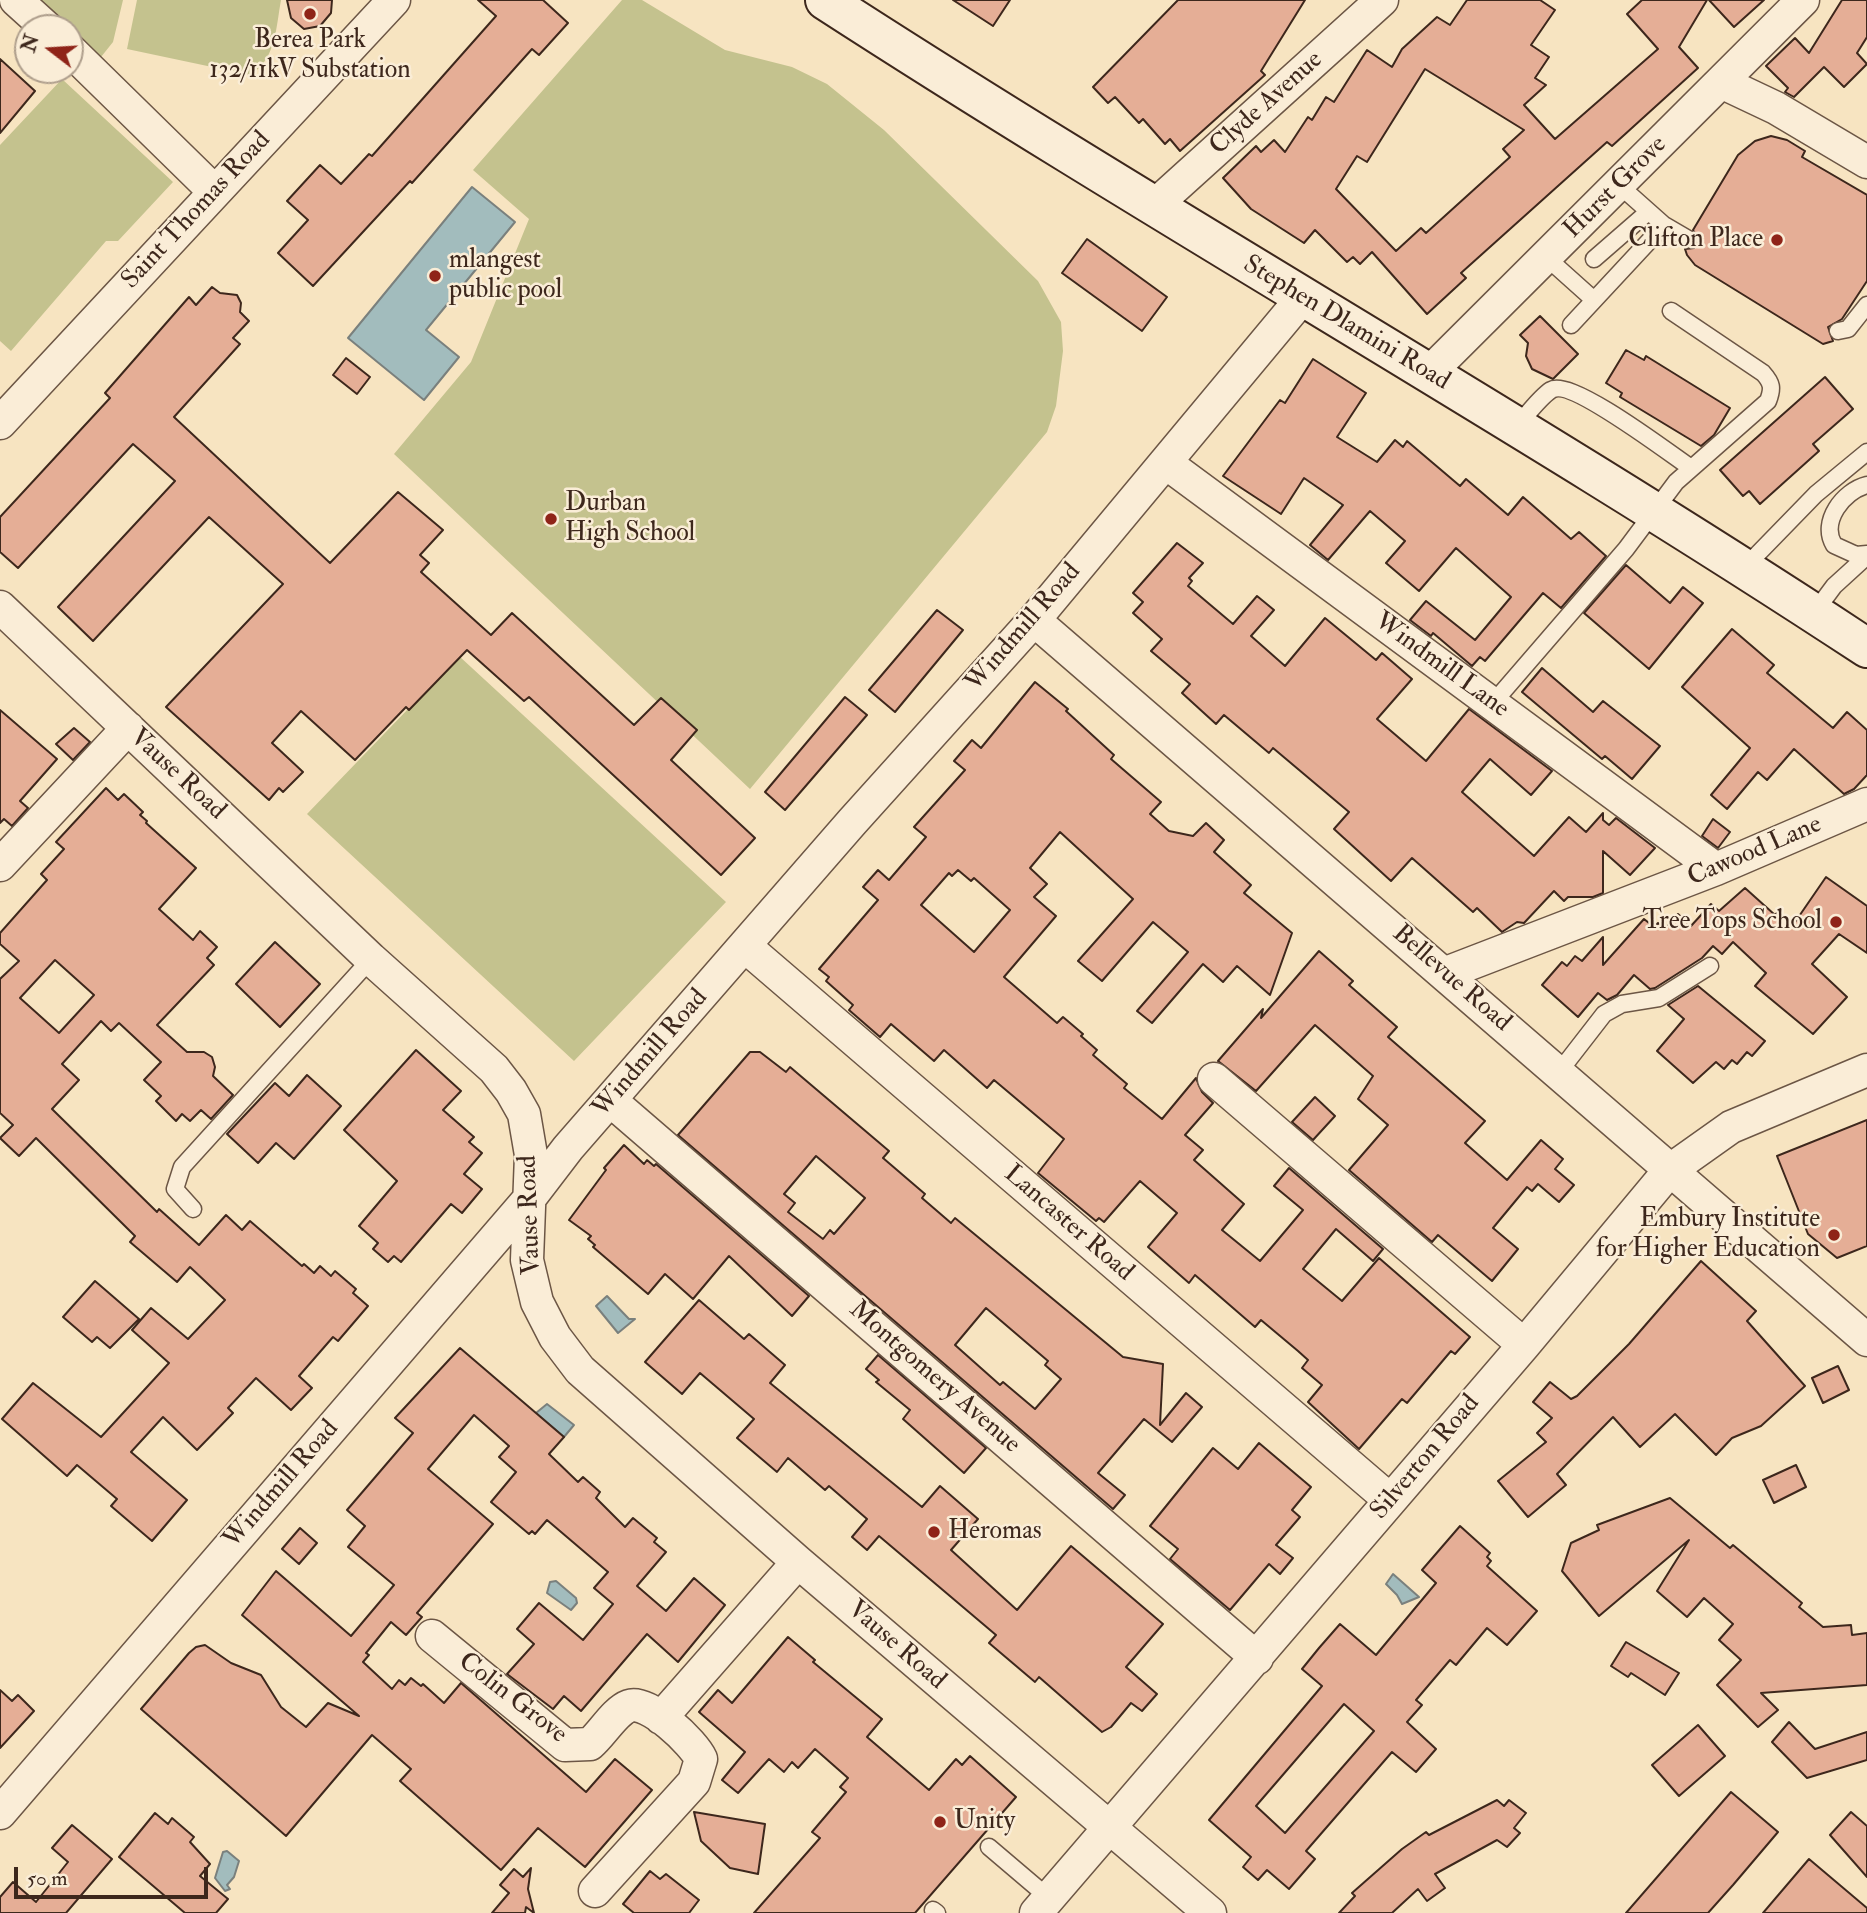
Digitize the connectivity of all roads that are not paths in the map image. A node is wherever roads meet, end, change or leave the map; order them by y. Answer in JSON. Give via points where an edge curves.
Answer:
{"nodes":[{"id":1,"x":16,"y":0,"type":"edge"},
{"id":2,"x":394,"y":0,"type":"edge"},
{"id":3,"x":825,"y":0,"type":"edge"},
{"id":4,"x":1382,"y":0,"type":"edge"},
{"id":5,"x":1803,"y":0,"type":"edge"},
{"id":6,"x":32,"y":14,"type":"edge"},
{"id":7,"x":84,"y":64,"type":"edge"},
{"id":8,"x":1721,"y":82,"type":"junction"},
{"id":9,"x":1867,"y":162,"type":"edge"},
{"id":10,"x":1619,"y":185,"type":"junction"},
{"id":11,"x":215,"y":192,"type":"junction"},
{"id":12,"x":1153,"y":207,"type":"junction"},
{"id":13,"x":1648,"y":212,"type":"junction"},
{"id":14,"x":1664,"y":225,"type":"junction"},
{"id":15,"x":1688,"y":239,"type":"dead end"},
{"id":16,"x":1546,"y":257,"type":"junction"},
{"id":17,"x":1594,"y":259,"type":"dead end"},
{"id":18,"x":1303,"y":297,"type":"junction"},
{"id":19,"x":1594,"y":300,"type":"junction"},
{"id":20,"x":1867,"y":305,"type":"edge"},
{"id":21,"x":1671,"y":311,"type":"dead end"},
{"id":22,"x":1571,"y":324,"type":"dead end"},
{"id":23,"x":1838,"y":331,"type":"dead end"},
{"id":24,"x":1428,"y":374,"type":"junction"},
{"id":25,"x":0,"y":423,"type":"edge"},
{"id":26,"x":1517,"y":426,"type":"junction"},
{"id":27,"x":1867,"y":452,"type":"edge"},
{"id":28,"x":1166,"y":463,"type":"junction"},
{"id":29,"x":1691,"y":468,"type":"junction"},
{"id":30,"x":1867,"y":485,"type":"edge"},
{"id":31,"x":1654,"y":512,"type":"junction"},
{"id":32,"x":1867,"y":555,"type":"edge"},
{"id":33,"x":1744,"y":568,"type":"junction"},
{"id":34,"x":0,"y":607,"type":"edge"},
{"id":35,"x":1814,"y":613,"type":"junction"},
{"id":36,"x":1034,"y":620,"type":"junction"},
{"id":37,"x":1867,"y":648,"type":"edge"},
{"id":38,"x":1493,"y":703,"type":"junction"},
{"id":39,"x":128,"y":729,"type":"junction"},
{"id":40,"x":1867,"y":804,"type":"edge"},
{"id":41,"x":0,"y":864,"type":"edge"},
{"id":42,"x":1716,"y":869,"type":"junction"},
{"id":43,"x":746,"y":947,"type":"junction"},
{"id":44,"x":371,"y":959,"type":"junction"},
{"id":45,"x":1710,"y":966,"type":"dead end"},
{"id":46,"x":1446,"y":973,"type":"junction"},
{"id":47,"x":1867,"y":1070,"type":"edge"},
{"id":48,"x":1559,"y":1072,"type":"junction"},
{"id":49,"x":1214,"y":1079,"type":"dead end"},
{"id":50,"x":610,"y":1100,"type":"junction"},
{"id":51,"x":1668,"y":1171,"type":"junction"},
{"id":52,"x":529,"y":1199,"type":"junction"},
{"id":53,"x":193,"y":1209,"type":"dead end"},
{"id":54,"x":1867,"y":1340,"type":"edge"},
{"id":55,"x":1524,"y":1345,"type":"junction"},
{"id":56,"x":1390,"y":1500,"type":"junction"},
{"id":57,"x":798,"y":1562,"type":"junction"},
{"id":58,"x":432,"y":1636,"type":"dead end"},
{"id":59,"x":1257,"y":1658,"type":"junction"},
{"id":60,"x":661,"y":1718,"type":"junction"},
{"id":61,"x":0,"y":1813,"type":"edge"},
{"id":62,"x":1111,"y":1826,"type":"junction"},
{"id":63,"x":989,"y":1847,"type":"dead end"},
{"id":64,"x":595,"y":1891,"type":"dead end"},
{"id":65,"x":1043,"y":1905,"type":"edge"},
{"id":66,"x":1210,"y":1913,"type":"edge"}],
"edges":[{"from":1,"to":6,"type":"street"},
{"from":2,"to":11,"type":"street","name":"Saint Thomas Road"},
{"from":3,"to":12,"type":"main road","name":"Stephen Dlamini Road"},
{"from":4,"to":12,"type":"street","name":"Clyde Avenue"},
{"from":5,"to":8,"type":"street","name":"Hurst Grove"},
{"from":7,"to":11,"type":"street"},
{"from":8,"to":9,"type":"street","via":[[1776,108]]},
{"from":8,"to":10,"type":"street","name":"Hurst Grove"},
{"from":10,"to":13,"type":"lane"},
{"from":10,"to":16,"type":"street","name":"Hurst Grove"},
{"from":11,"to":25,"type":"street","name":"Saint Thomas Road"},
{"from":12,"to":18,"type":"main road","name":"Stephen Dlamini Road"},
{"from":13,"to":14,"type":"lane"},
{"from":13,"to":17,"type":"lane"},
{"from":14,"to":15,"type":"lane"},
{"from":14,"to":19,"type":"lane"},
{"from":16,"to":19,"type":"lane"},
{"from":16,"to":24,"type":"street","name":"Hurst Grove"},
{"from":18,"to":24,"type":"main road","name":"Stephen Dlamini Road"},
{"from":18,"to":28,"type":"street","name":"Windmill Road"},
{"from":19,"to":22,"type":"lane"},
{"from":20,"to":23,"type":"lane","via":[[1848,329]]},
{"from":21,"to":29,"type":"lane","via":[[1771,382],[1768,401]]},
{"from":24,"to":26,"type":"main road","name":"Stephen Dlamini Road"},
{"from":26,"to":29,"type":"lane","via":[[1551,390],[1561,387],[1585,397]]},
{"from":26,"to":31,"type":"main road","name":"Stephen Dlamini Road"},
{"from":27,"to":33,"type":"lane","via":[[1815,494]]},
{"from":28,"to":36,"type":"street","name":"Windmill Road"},
{"from":28,"to":38,"type":"street","name":"Windmill Lane"},
{"from":29,"to":31,"type":"lane"},
{"from":30,"to":32,"type":"lane","via":[[1841,504],[1828,526],[1834,545]]},
{"from":31,"to":33,"type":"main road","name":"Stephen Dlamini Road"},
{"from":31,"to":38,"type":"lane"},
{"from":32,"to":35,"type":"lane"},
{"from":33,"to":35,"type":"main road","name":"Stephen Dlamini Road"},
{"from":34,"to":39,"type":"street","name":"Vause Road"},
{"from":35,"to":37,"type":"main road","name":"Stephen Dlamini Road"},
{"from":36,"to":43,"type":"street","name":"Windmill Road"},
{"from":36,"to":46,"type":"street","name":"Bellevue Road"},
{"from":38,"to":42,"type":"street","name":"Windmill Lane"},
{"from":39,"to":41,"type":"street"},
{"from":39,"to":44,"type":"street","name":"Vause Road"},
{"from":40,"to":42,"type":"street","name":"Cawood Lane"},
{"from":42,"to":46,"type":"street","name":"Cawood Lane"},
{"from":43,"to":50,"type":"street","name":"Windmill Road"},
{"from":43,"to":56,"type":"street","name":"Lancaster Road"},
{"from":44,"to":52,"type":"street","name":"Vause Road","via":[[494,1069],[511,1091],[524,1114],[531,1155]]},
{"from":44,"to":53,"type":"lane","via":[[182,1167],[175,1189]]},
{"from":45,"to":48,"type":"lane","via":[[1658,998],[1622,1004],[1604,1014]]},
{"from":46,"to":48,"type":"street","name":"Bellevue Road"},
{"from":47,"to":51,"type":"street","name":"Silverton Road","via":[[1731,1127]]},
{"from":48,"to":51,"type":"street","name":"Bellevue Road"},
{"from":49,"to":55,"type":"street"},
{"from":50,"to":52,"type":"street","name":"Windmill Road"},
{"from":50,"to":59,"type":"street","name":"Montgomery Avenue"},
{"from":51,"to":54,"type":"street","name":"Bellevue Road"},
{"from":51,"to":55,"type":"street","name":"Silverton Road"},
{"from":52,"to":57,"type":"street","name":"Vause Road","via":[[527,1260],[537,1302],[555,1337],[580,1370]]},
{"from":52,"to":61,"type":"street","name":"Windmill Road"},
{"from":55,"to":56,"type":"street","name":"Silverton Road"},
{"from":56,"to":59,"type":"street","name":"Silverton Road"},
{"from":57,"to":60,"type":"street"},
{"from":57,"to":62,"type":"street","name":"Vause Road"},
{"from":58,"to":60,"type":"street","name":"Colin Grove","via":[[565,1745],[590,1744],[630,1705]]},
{"from":59,"to":62,"type":"street","name":"Silverton Road"},
{"from":60,"to":64,"type":"street","name":"Colin Grove","via":[[697,1750],[700,1768],[694,1782]]},
{"from":62,"to":65,"type":"street","name":"Silverton Road"},
{"from":62,"to":66,"type":"street","name":"Vause Road"},
{"from":63,"to":65,"type":"lane"}]}
